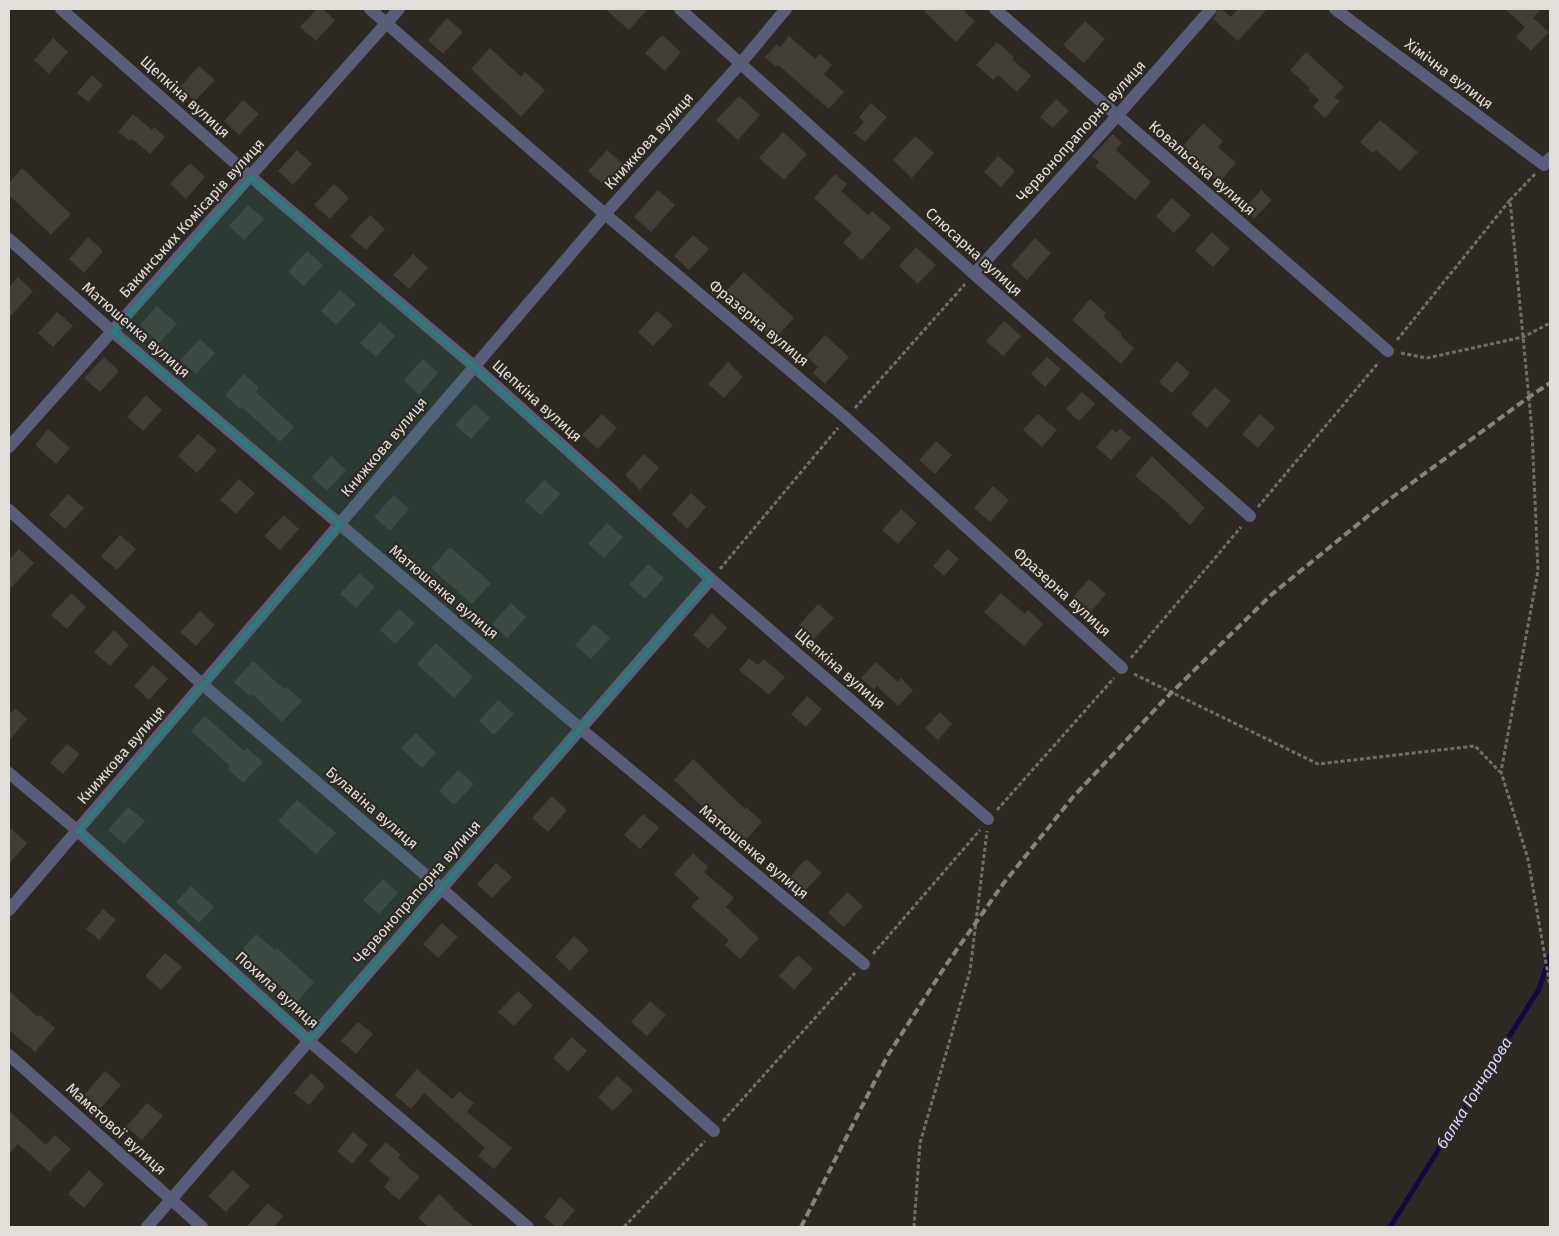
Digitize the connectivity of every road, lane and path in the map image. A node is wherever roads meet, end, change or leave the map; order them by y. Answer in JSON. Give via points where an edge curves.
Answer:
{"nodes":[{"id":1,"x":61,"y":9,"type":"edge"},
{"id":2,"x":370,"y":9,"type":"edge"},
{"id":3,"x":399,"y":9,"type":"edge"},
{"id":4,"x":680,"y":9,"type":"edge"},
{"id":5,"x":786,"y":9,"type":"edge"},
{"id":6,"x":995,"y":9,"type":"edge"},
{"id":7,"x":1211,"y":9,"type":"edge"},
{"id":8,"x":1335,"y":9,"type":"edge"},
{"id":9,"x":386,"y":23,"type":"junction"},
{"id":10,"x":740,"y":64,"type":"junction"},
{"id":11,"x":1117,"y":116,"type":"junction"},
{"id":12,"x":1547,"y":162,"type":"edge"},
{"id":13,"x":251,"y":177,"type":"junction"},
{"id":14,"x":1510,"y":200,"type":"junction"},
{"id":15,"x":605,"y":214,"type":"junction"},
{"id":16,"x":9,"y":240,"type":"edge"},
{"id":17,"x":974,"y":274,"type":"junction"},
{"id":18,"x":1550,"y":323,"type":"edge"},
{"id":19,"x":113,"y":332,"type":"junction"},
{"id":20,"x":1523,"y":337,"type":"junction"},
{"id":21,"x":1388,"y":351,"type":"junction"},
{"id":22,"x":474,"y":366,"type":"junction"},
{"id":23,"x":9,"y":447,"type":"edge"},
{"id":24,"x":9,"y":510,"type":"edge"},
{"id":25,"x":1250,"y":516,"type":"junction"},
{"id":26,"x":340,"y":524,"type":"junction"},
{"id":27,"x":711,"y":579,"type":"junction"},
{"id":28,"x":1122,"y":668,"type":"junction"},
{"id":29,"x":203,"y":685,"type":"junction"},
{"id":30,"x":581,"y":729,"type":"junction"},
{"id":31,"x":1501,"y":772,"type":"junction"},
{"id":32,"x":9,"y":773,"type":"edge"},
{"id":33,"x":988,"y":820,"type":"junction"},
{"id":34,"x":78,"y":831,"type":"junction"},
{"id":35,"x":442,"y":889,"type":"junction"},
{"id":36,"x":9,"y":910,"type":"edge"},
{"id":37,"x":864,"y":964,"type":"junction"},
{"id":38,"x":1550,"y":986,"type":"edge"},
{"id":39,"x":309,"y":1041,"type":"junction"},
{"id":40,"x":9,"y":1055,"type":"edge"},
{"id":41,"x":714,"y":1131,"type":"junction"},
{"id":42,"x":172,"y":1200,"type":"junction"},
{"id":43,"x":147,"y":1227,"type":"edge"},
{"id":44,"x":202,"y":1227,"type":"edge"},
{"id":45,"x":528,"y":1227,"type":"edge"},
{"id":46,"x":624,"y":1227,"type":"edge"},
{"id":47,"x":914,"y":1227,"type":"edge"}],
"edges":[{"from":1,"to":13,"type":"street","name":"Щепкіна вулиця"},
{"from":2,"to":9,"type":"street","name":"Фразерна вулиця"},
{"from":3,"to":9,"type":"street","name":"Бакинських Комісарів вулиця"},
{"from":4,"to":10,"type":"street","name":"Слюсарна вулиця"},
{"from":5,"to":10,"type":"street","name":"Книжкова вулиця"},
{"from":6,"to":11,"type":"street","name":"Ковальська вулиця"},
{"from":7,"to":11,"type":"street","name":"Червонопрапорна вулиця"},
{"from":8,"to":12,"type":"street","name":"Хімічна вулиця"},
{"from":9,"to":13,"type":"street","name":"Бакинських Комісарів вулиця"},
{"from":9,"to":15,"type":"street","name":"Фразерна вулиця"},
{"from":10,"to":15,"type":"street","name":"Книжкова вулиця"},
{"from":10,"to":17,"type":"street","name":"Слюсарна вулиця"},
{"from":11,"to":17,"type":"street","name":"Червонопрапорна вулиця"},
{"from":11,"to":21,"type":"street","name":"Ковальська вулиця"},
{"from":12,"to":14,"type":"path"},
{"from":13,"to":19,"type":"street","name":"Бакинських Комісарів вулиця"},
{"from":13,"to":22,"type":"street","name":"Щепкіна вулиця"},
{"from":14,"to":20,"type":"path"},
{"from":14,"to":21,"type":"path"},
{"from":15,"to":22,"type":"street","name":"Книжкова вулиця"},
{"from":15,"to":28,"type":"street","name":"Фразерна вулиця","via":[[846,418]]},
{"from":16,"to":19,"type":"street","name":"Матюшенка вулиця"},
{"from":17,"to":25,"type":"street","name":"Слюсарна вулиця"},
{"from":18,"to":20,"type":"path"},
{"from":19,"to":23,"type":"street","name":"Бакинських Комісарів вулиця"},
{"from":19,"to":26,"type":"street","name":"Матюшенка вулиця"},
{"from":20,"to":21,"type":"path","via":[[1427,358]]},
{"from":20,"to":31,"type":"path","via":[[1532,431],[1538,571]]},
{"from":21,"to":25,"type":"path"},
{"from":22,"to":26,"type":"street","name":"Книжкова вулиця"},
{"from":22,"to":27,"type":"street","name":"Щепкіна вулиця"},
{"from":24,"to":29,"type":"street","name":"Булавіна вулиця"},
{"from":25,"to":28,"type":"path"},
{"from":26,"to":29,"type":"street","name":"Книжкова вулиця"},
{"from":26,"to":30,"type":"street","name":"Матюшенка вулиця"},
{"from":27,"to":30,"type":"street","name":"Червонопрапорна вулиця"},
{"from":27,"to":33,"type":"street","name":"Щепкіна вулиця"},
{"from":28,"to":31,"type":"path","via":[[1318,764],[1475,746]]},
{"from":28,"to":33,"type":"path"},
{"from":29,"to":34,"type":"street","name":"Книжкова вулиця"},
{"from":29,"to":35,"type":"street","name":"Булавіна вулиця"},
{"from":30,"to":35,"type":"street","name":"Червонопрапорна вулиця"},
{"from":30,"to":37,"type":"street","name":"Матюшенка вулиця"},
{"from":31,"to":38,"type":"path","via":[[1528,858]]},
{"from":32,"to":34,"type":"street","name":"Похила вулиця"},
{"from":33,"to":37,"type":"path"},
{"from":33,"to":47,"type":"path","via":[[970,971],[920,1143]]},
{"from":34,"to":36,"type":"street","name":"Книжкова вулиця"},
{"from":34,"to":39,"type":"street","name":"Похила вулиця"},
{"from":35,"to":39,"type":"street","name":"Червонопрапорна вулиця"},
{"from":35,"to":41,"type":"street","name":"Булавіна вулиця"},
{"from":37,"to":41,"type":"path"},
{"from":39,"to":42,"type":"street","name":"Червонопрапорна вулиця"},
{"from":39,"to":45,"type":"street","name":"Похила вулиця"},
{"from":40,"to":42,"type":"street","name":"Маметової вулиця"},
{"from":41,"to":46,"type":"path"},
{"from":42,"to":43,"type":"street","name":"Червонопрапорна вулиця"},
{"from":42,"to":44,"type":"street","name":"Маметової вулиця"}]}
